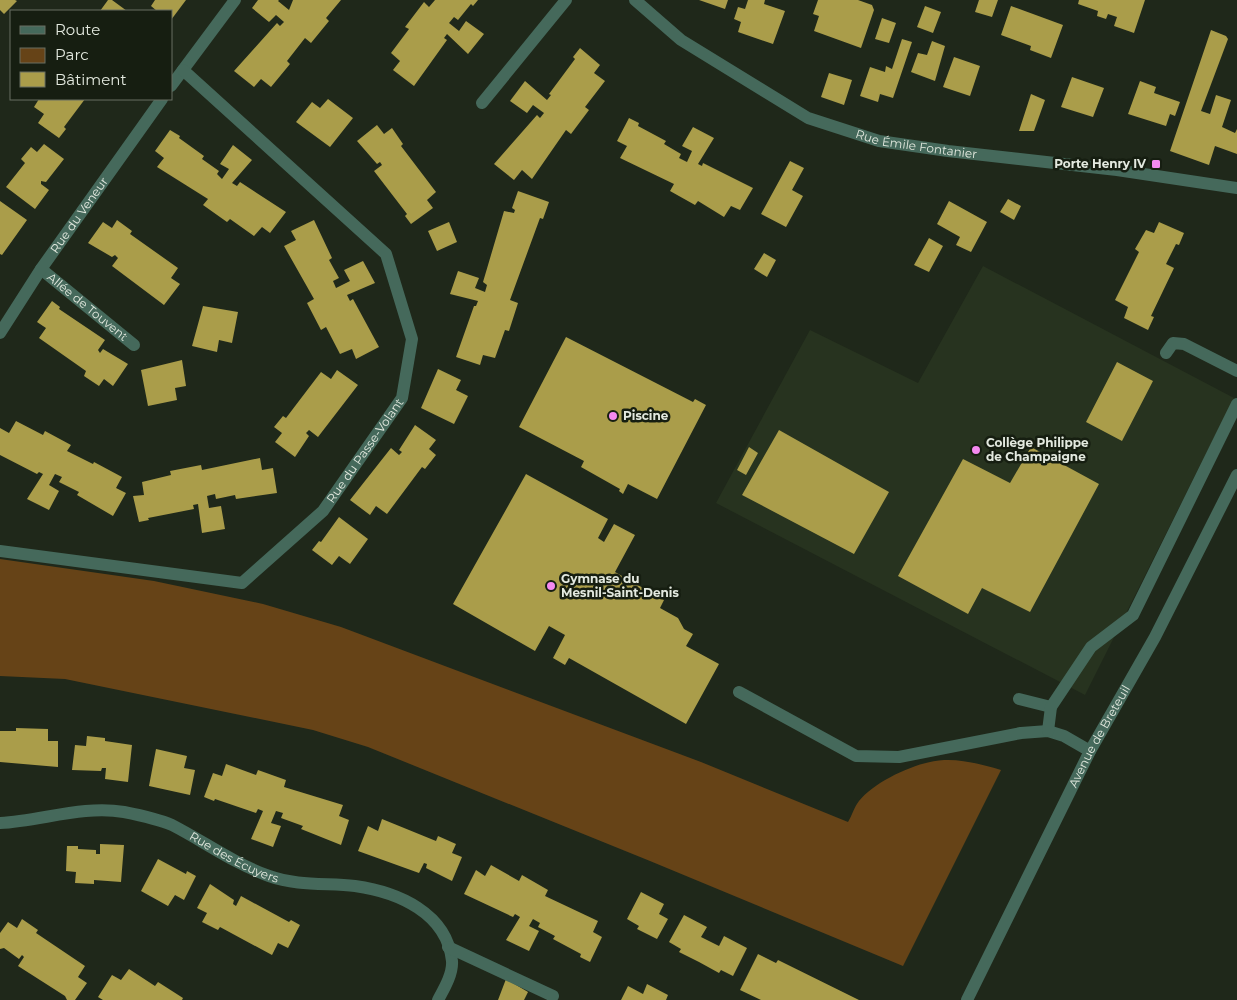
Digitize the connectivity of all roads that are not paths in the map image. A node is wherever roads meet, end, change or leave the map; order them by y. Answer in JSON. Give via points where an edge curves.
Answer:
{"nodes":[{"id":1,"x":235,"y":0,"type":"edge"},
{"id":2,"x":566,"y":0,"type":"edge"},
{"id":3,"x":635,"y":0,"type":"edge"},
{"id":4,"x":183,"y":70,"type":"junction"},
{"id":5,"x":172,"y":85,"type":"edge"},
{"id":6,"x":161,"y":100,"type":"edge"},
{"id":7,"x":482,"y":103,"type":"dead end"},
{"id":8,"x":1237,"y":188,"type":"edge"},
{"id":9,"x":40,"y":269,"type":"junction"},
{"id":10,"x":0,"y":333,"type":"edge"},
{"id":11,"x":134,"y":346,"type":"dead end"},
{"id":12,"x":1166,"y":353,"type":"dead end"},
{"id":13,"x":1237,"y":372,"type":"edge"},
{"id":14,"x":1237,"y":404,"type":"edge"},
{"id":15,"x":1237,"y":475,"type":"edge"},
{"id":16,"x":0,"y":552,"type":"edge"},
{"id":17,"x":739,"y":692,"type":"dead end"},
{"id":18,"x":1019,"y":699,"type":"dead end"},
{"id":19,"x":1051,"y":707,"type":"junction"},
{"id":20,"x":1048,"y":731,"type":"junction"},
{"id":21,"x":1090,"y":751,"type":"junction"},
{"id":22,"x":0,"y":823,"type":"edge"},
{"id":23,"x":448,"y":947,"type":"junction"},
{"id":24,"x":553,"y":996,"type":"dead end"},
{"id":25,"x":438,"y":1000,"type":"edge"},
{"id":26,"x":967,"y":1000,"type":"edge"}],
"edges":[{"from":1,"to":4,"type":"street"},
{"from":2,"to":7,"type":"street"},
{"from":3,"to":8,"type":"street","name":"Rue Émile Fontanier","via":[[681,40],[816,121],[879,140],[948,152],[1117,170]]},
{"from":4,"to":5,"type":"street"},
{"from":4,"to":16,"type":"street","name":"Rue du Passe-Volant","via":[[386,254],[412,339],[402,398],[323,512],[242,583]]},
{"from":6,"to":9,"type":"street","name":"Rue du Veneur"},
{"from":9,"to":10,"type":"street","name":"Rue du Veneur"},
{"from":9,"to":11,"type":"street","name":"Allée de Touvent"},
{"from":12,"to":13,"type":"street","via":[[1173,343],[1184,344]]},
{"from":14,"to":19,"type":"street","via":[[1133,615],[1091,648]]},
{"from":15,"to":21,"type":"street","name":"Avenue de Breteuil","via":[[1155,637]]},
{"from":17,"to":20,"type":"street","via":[[856,756],[900,757]]},
{"from":18,"to":19,"type":"street"},
{"from":19,"to":20,"type":"street"},
{"from":20,"to":21,"type":"street"},
{"from":21,"to":26,"type":"street","name":"Avenue de Breteuil"},
{"from":22,"to":23,"type":"street","name":"Rue des Écuyers","via":[[77,811],[122,812],[170,824],[242,866],[279,880],[356,886],[402,899],[428,912],[445,935]]},
{"from":23,"to":24,"type":"street"},
{"from":23,"to":25,"type":"street","name":"Rue des Écuyers","via":[[452,962]]}]}
